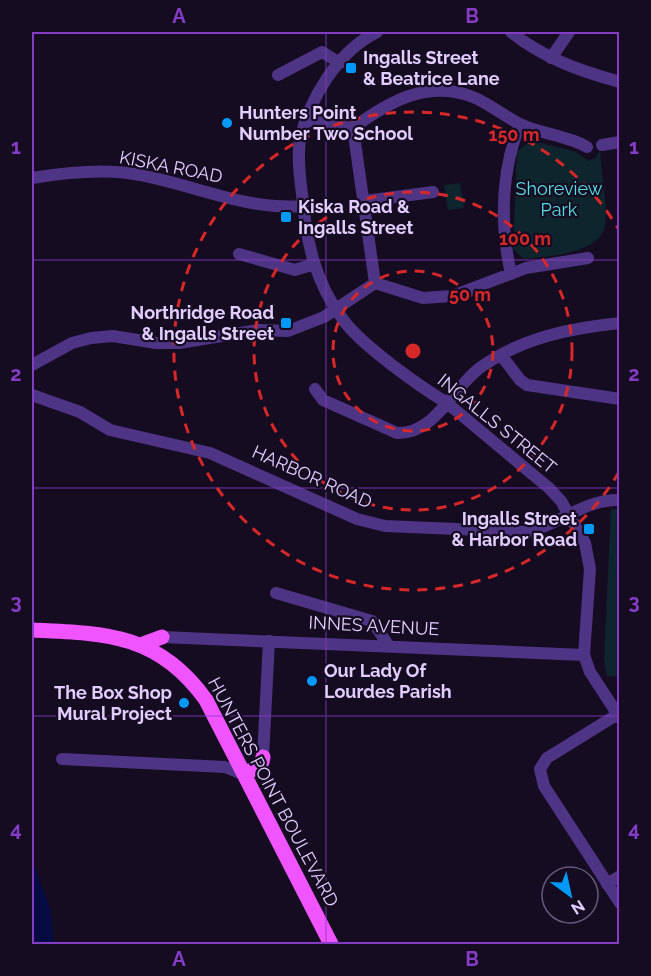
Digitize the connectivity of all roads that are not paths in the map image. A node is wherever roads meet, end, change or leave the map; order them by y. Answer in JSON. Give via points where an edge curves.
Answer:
{"nodes":[{"id":1,"x":377,"y":32,"type":"edge"},
{"id":2,"x":511,"y":32,"type":"edge"},
{"id":3,"x":569,"y":32,"type":"edge"},
{"id":4,"x":551,"y":58,"type":"junction"},
{"id":5,"x":340,"y":63,"type":"junction"},
{"id":6,"x":278,"y":75,"type":"dead end"},
{"id":7,"x":620,"y":82,"type":"edge"},
{"id":8,"x":306,"y":120,"type":"junction"},
{"id":9,"x":520,"y":124,"type":"junction"},
{"id":10,"x":353,"y":128,"type":"junction"},
{"id":11,"x":620,"y":142,"type":"edge"},
{"id":12,"x":602,"y":145,"type":"dead end"},
{"id":13,"x":587,"y":147,"type":"dead end"},
{"id":14,"x":32,"y":178,"type":"edge"},
{"id":15,"x":433,"y":192,"type":"dead end"},
{"id":16,"x":365,"y":201,"type":"junction"},
{"id":17,"x":303,"y":207,"type":"junction"},
{"id":18,"x":239,"y":254,"type":"dead end"},
{"id":19,"x":588,"y":258,"type":"dead end"},
{"id":20,"x":314,"y":264,"type":"junction"},
{"id":21,"x":511,"y":274,"type":"junction"},
{"id":22,"x":375,"y":283,"type":"junction"},
{"id":23,"x":336,"y":308,"type":"junction"},
{"id":24,"x":620,"y":323,"type":"edge"},
{"id":25,"x":501,"y":355,"type":"junction"},
{"id":26,"x":32,"y":365,"type":"edge"},
{"id":27,"x":315,"y":389,"type":"dead end"},
{"id":28,"x":32,"y":395,"type":"edge"},
{"id":29,"x":620,"y":399,"type":"edge"},
{"id":30,"x":447,"y":403,"type":"junction"},
{"id":31,"x":620,"y":500,"type":"edge"},
{"id":32,"x":569,"y":515,"type":"junction"},
{"id":33,"x":276,"y":592,"type":"dead end"},
{"id":34,"x":32,"y":630,"type":"edge"},
{"id":35,"x":162,"y":637,"type":"joint"},
{"id":36,"x":269,"y":641,"type":"junction"},
{"id":37,"x":143,"y":644,"type":"junction"},
{"id":38,"x":389,"y":646,"type":"junction"},
{"id":39,"x":584,"y":655,"type":"junction"},
{"id":40,"x":619,"y":716,"type":"edge"},
{"id":41,"x":263,"y":758,"type":"joint"},
{"id":42,"x":62,"y":759,"type":"dead end"},
{"id":43,"x":245,"y":776,"type":"junction"},
{"id":44,"x":620,"y":876,"type":"edge"},
{"id":45,"x":607,"y":884,"type":"junction"},
{"id":46,"x":620,"y":903,"type":"edge"},
{"id":47,"x":331,"y":945,"type":"edge"}],
"edges":[{"from":1,"to":5,"type":"street","name":"INGALLS STREET"},
{"from":2,"to":4,"type":"street"},
{"from":3,"to":4,"type":"street"},
{"from":4,"to":7,"type":"street","via":[[579,71]]},
{"from":5,"to":6,"type":"street","via":[[322,52]]},
{"from":5,"to":8,"type":"street","name":"INGALLS STREET","via":[[312,104]]},
{"from":8,"to":10,"type":"street"},
{"from":8,"to":17,"type":"street","name":"INGALLS STREET","via":[[300,142]]},
{"from":9,"to":10,"type":"street","via":[[471,97],[420,92],[377,110]]},
{"from":9,"to":13,"type":"street"},
{"from":9,"to":21,"type":"street","via":[[510,149],[506,182],[503,239]]},
{"from":10,"to":16,"type":"street"},
{"from":11,"to":12,"type":"street"},
{"from":14,"to":17,"type":"street","name":"KISKA ROAD","via":[[74,172],[127,173],[271,207]]},
{"from":15,"to":16,"type":"street"},
{"from":16,"to":22,"type":"street"},
{"from":17,"to":20,"type":"street","name":"INGALLS STREET"},
{"from":18,"to":20,"type":"street","via":[[295,270]]},
{"from":19,"to":21,"type":"street"},
{"from":20,"to":23,"type":"street","name":"INGALLS STREET","via":[[321,285]]},
{"from":21,"to":22,"type":"street","via":[[452,296],[423,298]]},
{"from":22,"to":23,"type":"street"},
{"from":23,"to":26,"type":"street","via":[[306,327],[288,331],[258,330],[179,343],[113,336],[91,338],[72,343]]},
{"from":23,"to":30,"type":"street","name":"INGALLS STREET","via":[[350,328]]},
{"from":24,"to":25,"type":"street","via":[[563,330]]},
{"from":25,"to":29,"type":"street","via":[[527,385]]},
{"from":25,"to":30,"type":"street","via":[[462,384]]},
{"from":27,"to":30,"type":"street","via":[[323,400],[397,434],[420,429]]},
{"from":28,"to":32,"type":"street","name":"HARBOR ROAD","via":[[80,412],[110,430],[210,453],[357,519],[385,526],[527,532],[545,528]]},
{"from":30,"to":32,"type":"street","name":"INGALLS STREET","via":[[549,488]]},
{"from":31,"to":32,"type":"street","name":"HARBOR ROAD","via":[[588,504]]},
{"from":32,"to":39,"type":"street","name":"INGALLS STREET","via":[[585,543],[590,569]]},
{"from":33,"to":38,"type":"street","via":[[372,621]]},
{"from":34,"to":37,"type":"main road","via":[[92,632]]},
{"from":35,"to":36,"type":"street","name":"INNES AVENUE"},
{"from":35,"to":37,"type":"main road"},
{"from":36,"to":38,"type":"street","name":"INNES AVENUE"},
{"from":36,"to":41,"type":"street"},
{"from":37,"to":43,"type":"main road","name":"HUNTERS POINT BOULEVARD","via":[[192,681]]},
{"from":38,"to":39,"type":"street","name":"INNES AVENUE"},
{"from":39,"to":40,"type":"street","via":[[590,672]]},
{"from":40,"to":45,"type":"street","via":[[547,758],[540,769],[544,786]]},
{"from":41,"to":43,"type":"main road"},
{"from":42,"to":43,"type":"street","via":[[225,767]]},
{"from":43,"to":47,"type":"main road","name":"HUNTERS POINT BOULEVARD"},
{"from":44,"to":45,"type":"street"},
{"from":45,"to":46,"type":"street"}]}
